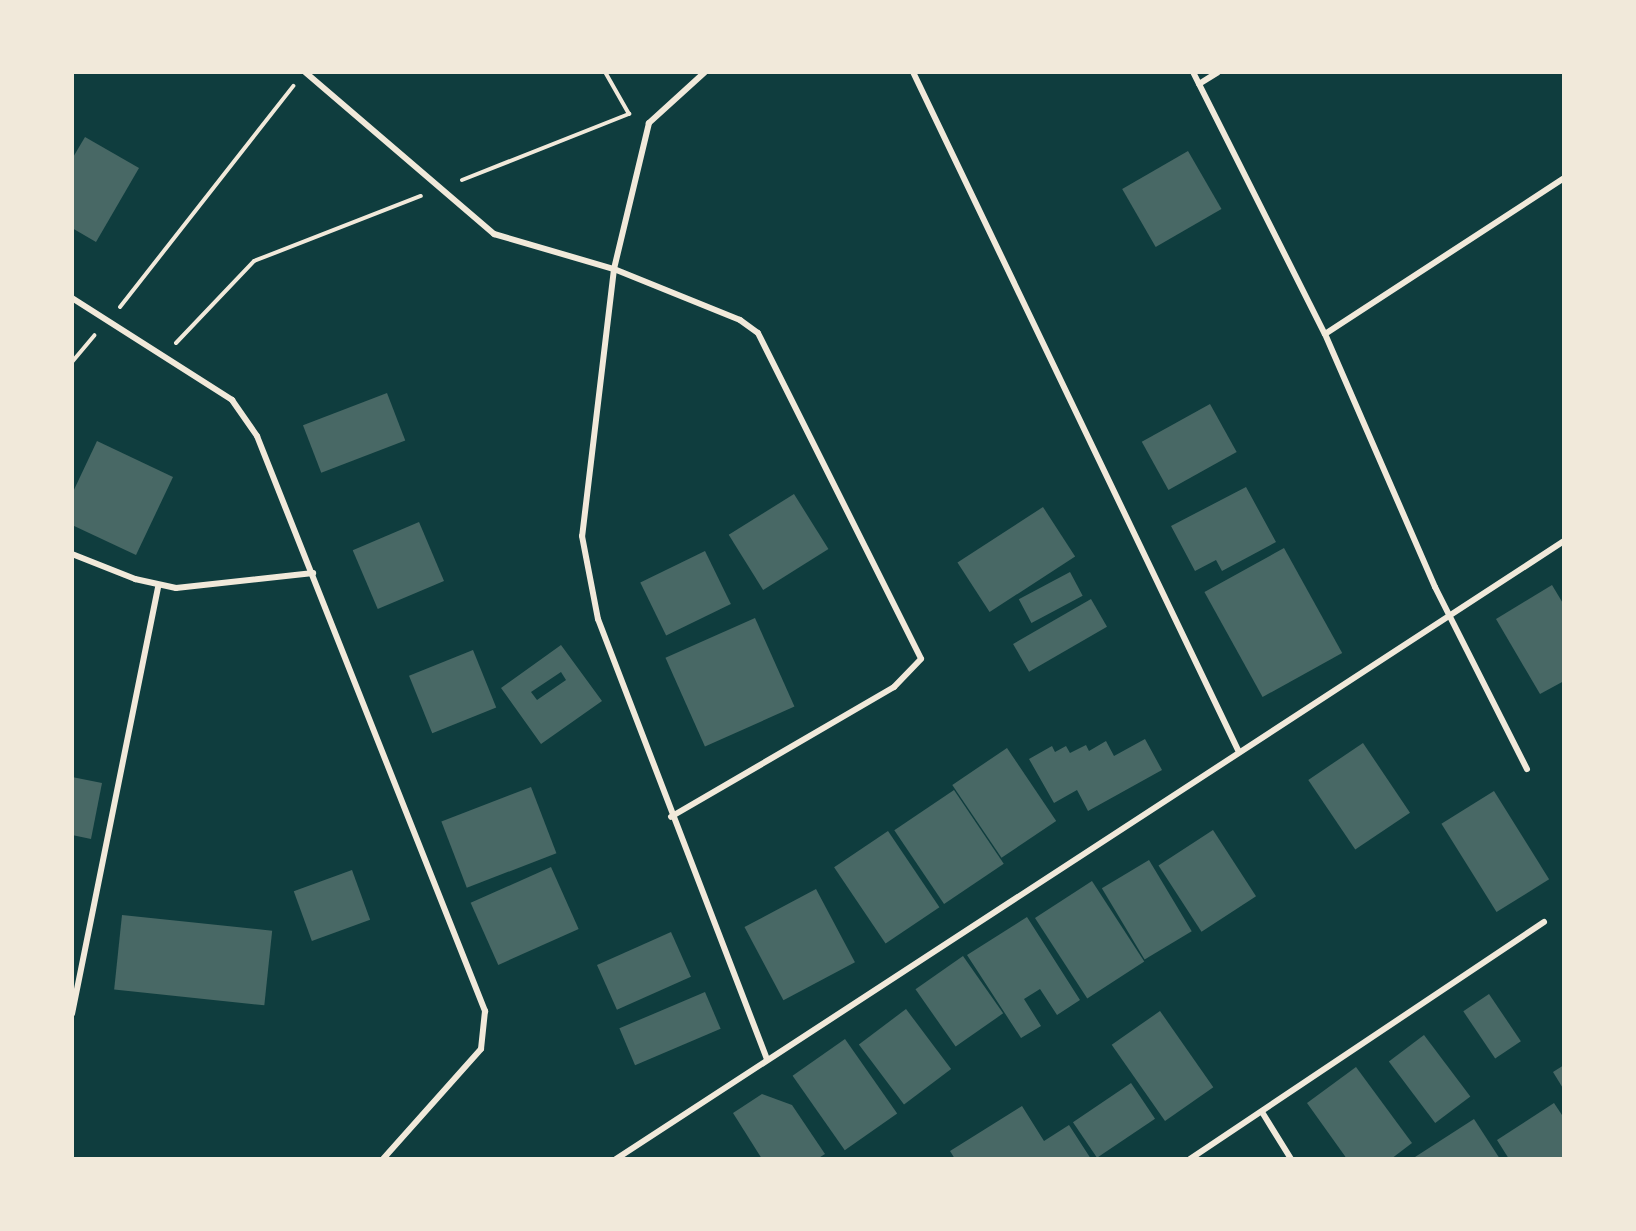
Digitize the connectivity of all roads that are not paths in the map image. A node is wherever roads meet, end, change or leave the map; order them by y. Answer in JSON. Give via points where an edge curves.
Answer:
{"nodes":[{"id":1,"x":305,"y":72,"type":"edge"},
{"id":2,"x":705,"y":72,"type":"edge"},
{"id":3,"x":913,"y":72,"type":"edge"},
{"id":4,"x":1193,"y":72,"type":"edge"},
{"id":5,"x":1218,"y":72,"type":"edge"},
{"id":6,"x":1199,"y":84,"type":"junction"},
{"id":7,"x":1564,"y":178,"type":"edge"},
{"id":8,"x":614,"y":269,"type":"junction"},
{"id":9,"x":72,"y":298,"type":"edge"},
{"id":10,"x":1325,"y":334,"type":"junction"},
{"id":11,"x":1564,"y":541,"type":"edge"},
{"id":12,"x":72,"y":554,"type":"edge"},
{"id":13,"x":313,"y":573,"type":"junction"},
{"id":14,"x":158,"y":586,"type":"junction"},
{"id":15,"x":1448,"y":616,"type":"junction"},
{"id":16,"x":1238,"y":750,"type":"junction"},
{"id":17,"x":1527,"y":769,"type":"dead end"},
{"id":18,"x":671,"y":818,"type":"junction"},
{"id":19,"x":1544,"y":922,"type":"dead end"},
{"id":20,"x":72,"y":1014,"type":"edge"},
{"id":21,"x":767,"y":1060,"type":"junction"},
{"id":22,"x":1262,"y":1112,"type":"junction"},
{"id":23,"x":383,"y":1159,"type":"edge"},
{"id":24,"x":616,"y":1159,"type":"edge"},
{"id":25,"x":1190,"y":1159,"type":"edge"},
{"id":26,"x":1291,"y":1159,"type":"edge"}],
"edges":[{"from":1,"to":8,"type":"street","via":[[494,234]]},
{"from":2,"to":8,"type":"street","via":[[649,123]]},
{"from":3,"to":16,"type":"street"},
{"from":4,"to":6,"type":"street"},
{"from":5,"to":6,"type":"street"},
{"from":6,"to":10,"type":"street"},
{"from":7,"to":10,"type":"street"},
{"from":8,"to":18,"type":"street","via":[[582,536],[598,620]]},
{"from":8,"to":18,"type":"street","via":[[740,320],[758,333],[921,659],[894,687]]},
{"from":9,"to":13,"type":"street","via":[[232,400],[257,436]]},
{"from":10,"to":15,"type":"street"},
{"from":11,"to":15,"type":"street"},
{"from":12,"to":14,"type":"street"},
{"from":13,"to":14,"type":"street","via":[[195,587]]},
{"from":13,"to":23,"type":"street","via":[[485,1011],[481,1049]]},
{"from":14,"to":20,"type":"street"},
{"from":15,"to":16,"type":"street"},
{"from":15,"to":17,"type":"street"},
{"from":16,"to":21,"type":"street"},
{"from":18,"to":21,"type":"street"},
{"from":19,"to":22,"type":"street"},
{"from":21,"to":24,"type":"street"},
{"from":22,"to":25,"type":"street"},
{"from":22,"to":26,"type":"street"}]}
